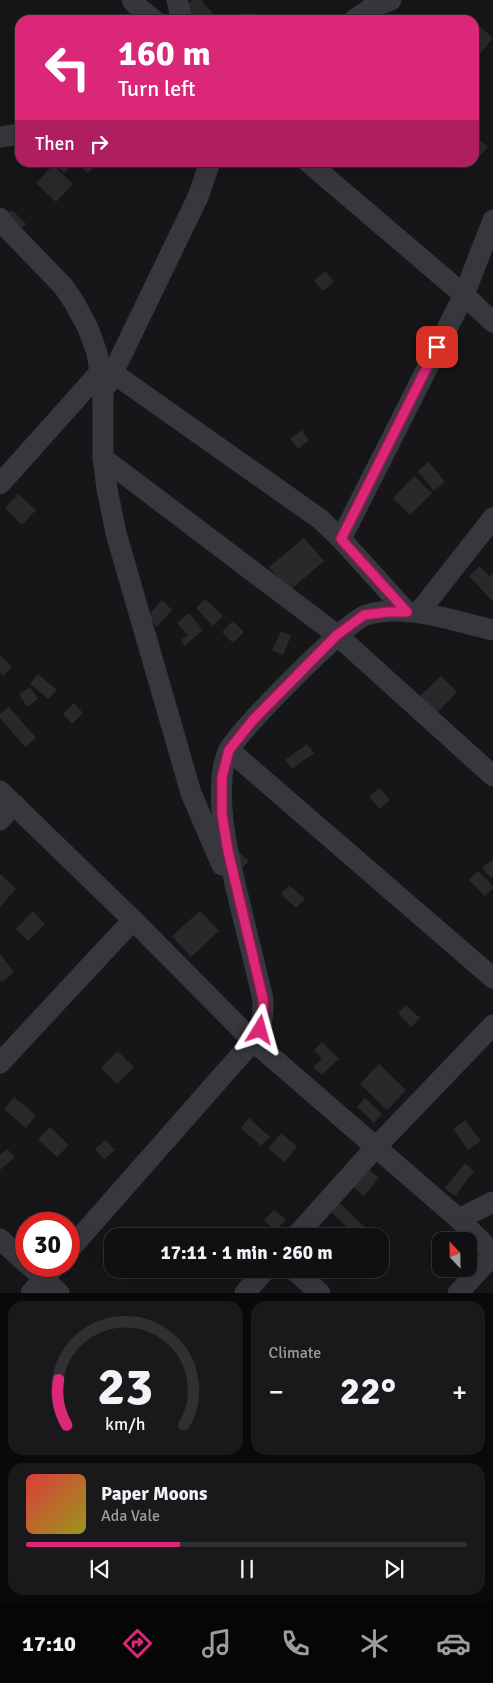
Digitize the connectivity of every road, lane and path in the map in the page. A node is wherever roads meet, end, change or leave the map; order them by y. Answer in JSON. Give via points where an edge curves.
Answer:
{"nodes":[{"id":1,"x":132,"y":0,"type":"edge"},
{"id":2,"x":177,"y":0,"type":"edge"},
{"id":3,"x":391,"y":0,"type":"edge"},
{"id":4,"x":148,"y":15,"type":"edge"},
{"id":5,"x":181,"y":15,"type":"edge"},
{"id":6,"x":361,"y":15,"type":"edge"},
{"id":7,"x":15,"y":135,"type":"edge"},
{"id":8,"x":0,"y":137,"type":"edge"},
{"id":9,"x":208,"y":167,"type":"edge"},
{"id":10,"x":314,"y":167,"type":"edge"},
{"id":11,"x":0,"y":218,"type":"edge"},
{"id":12,"x":493,"y":220,"type":"edge"},
{"id":13,"x":464,"y":295,"type":"junction"},
{"id":14,"x":493,"y":322,"type":"edge"},
{"id":15,"x":107,"y":372,"type":"junction"},
{"id":16,"x":103,"y":458,"type":"junction"},
{"id":17,"x":0,"y":484,"type":"edge"},
{"id":18,"x":493,"y":518,"type":"edge"},
{"id":19,"x":341,"y":539,"type":"junction"},
{"id":20,"x":413,"y":612,"type":"junction"},
{"id":21,"x":453,"y":620,"type":"junction"},
{"id":22,"x":493,"y":630,"type":"edge"},
{"id":23,"x":337,"y":635,"type":"junction"},
{"id":24,"x":493,"y":646,"type":"edge"},
{"id":25,"x":229,"y":750,"type":"junction"},
{"id":26,"x":493,"y":776,"type":"edge"},
{"id":27,"x":5,"y":805,"type":"edge"},
{"id":28,"x":242,"y":911,"type":"junction"},
{"id":29,"x":133,"y":920,"type":"junction"},
{"id":30,"x":493,"y":978,"type":"edge"},
{"id":31,"x":493,"y":1025,"type":"edge"},
{"id":32,"x":253,"y":1041,"type":"junction"},
{"id":33,"x":0,"y":1063,"type":"edge"},
{"id":34,"x":375,"y":1148,"type":"junction"},
{"id":35,"x":493,"y":1202,"type":"edge"},
{"id":36,"x":460,"y":1220,"type":"junction"},
{"id":37,"x":303,"y":1228,"type":"edge"},
{"id":38,"x":80,"y":1238,"type":"edge"},
{"id":39,"x":0,"y":1239,"type":"edge"},
{"id":40,"x":15,"y":1253,"type":"edge"},
{"id":41,"x":493,"y":1254,"type":"edge"},
{"id":42,"x":41,"y":1277,"type":"edge"},
{"id":43,"x":258,"y":1278,"type":"edge"},
{"id":44,"x":303,"y":1278,"type":"edge"},
{"id":45,"x":59,"y":1293,"type":"edge"},
{"id":46,"x":244,"y":1293,"type":"edge"},
{"id":47,"x":320,"y":1293,"type":"edge"},
{"id":48,"x":458,"y":1293,"type":"edge"}],
"edges":[{"from":1,"to":4,"type":"street"},
{"from":2,"to":5,"type":"street"},
{"from":3,"to":6,"type":"street"},
{"from":7,"to":8,"type":"street"},
{"from":9,"to":15,"type":"street","via":[[198,197]]},
{"from":10,"to":13,"type":"street"},
{"from":11,"to":15,"type":"street","via":[[71,297]]},
{"from":12,"to":13,"type":"street"},
{"from":13,"to":14,"type":"street"},
{"from":13,"to":19,"type":"street"},
{"from":15,"to":16,"type":"street","via":[[103,392]]},
{"from":15,"to":17,"type":"street"},
{"from":15,"to":19,"type":"street","via":[[320,519]]},
{"from":16,"to":23,"type":"street"},
{"from":16,"to":28,"type":"street","via":[[116,533],[191,792]]},
{"from":18,"to":20,"type":"street"},
{"from":19,"to":20,"type":"street"},
{"from":20,"to":21,"type":"street"},
{"from":20,"to":23,"type":"street","via":[[364,615]]},
{"from":21,"to":22,"type":"street"},
{"from":21,"to":24,"type":"street"},
{"from":23,"to":25,"type":"street","via":[[253,720]]},
{"from":23,"to":26,"type":"street"},
{"from":25,"to":28,"type":"street","via":[[222,777],[222,815]]},
{"from":25,"to":30,"type":"street"},
{"from":27,"to":29,"type":"street"},
{"from":28,"to":32,"type":"street","via":[[263,999],[260,1030]]},
{"from":29,"to":32,"type":"street"},
{"from":29,"to":33,"type":"street"},
{"from":31,"to":34,"type":"street"},
{"from":32,"to":34,"type":"street"},
{"from":32,"to":38,"type":"street"},
{"from":34,"to":36,"type":"street"},
{"from":34,"to":37,"type":"street"},
{"from":35,"to":36,"type":"street"},
{"from":36,"to":41,"type":"street"},
{"from":39,"to":40,"type":"street"},
{"from":41,"to":48,"type":"street"},
{"from":42,"to":45,"type":"street"},
{"from":43,"to":46,"type":"street"},
{"from":44,"to":47,"type":"street"}]}
